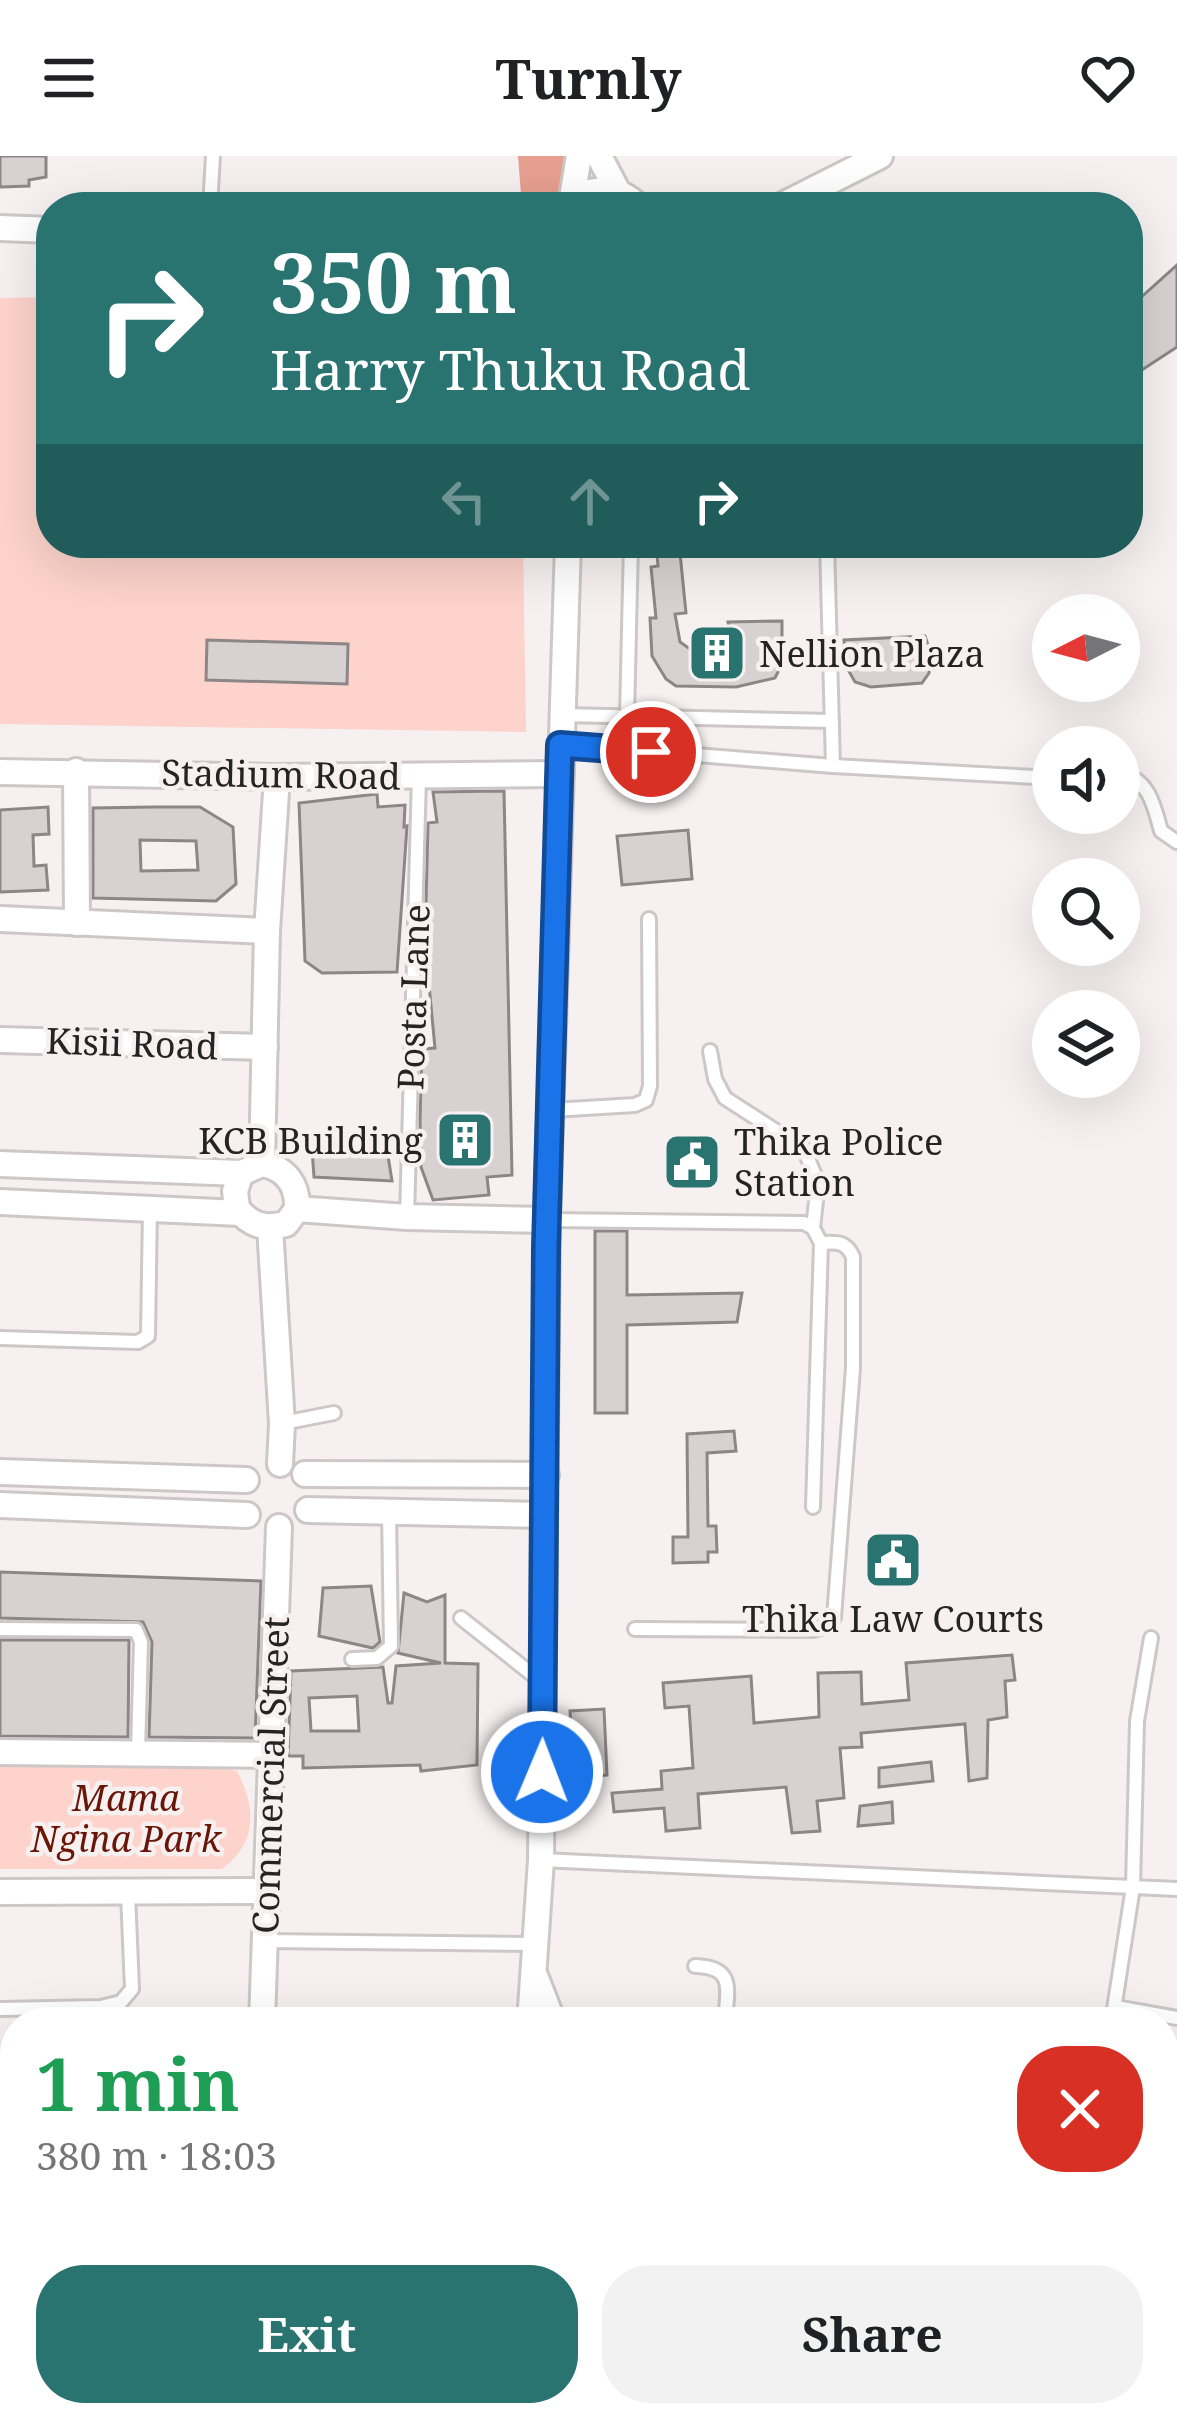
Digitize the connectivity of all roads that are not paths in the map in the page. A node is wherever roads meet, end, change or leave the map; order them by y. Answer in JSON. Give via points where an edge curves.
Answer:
{"nodes":[{"id":1,"x":213,"y":156,"type":"edge"},
{"id":2,"x":579,"y":156,"type":"edge"},
{"id":3,"x":599,"y":156,"type":"edge"},
{"id":4,"x":880,"y":156,"type":"edge"},
{"id":5,"x":211,"y":192,"type":"edge"},
{"id":6,"x":571,"y":192,"type":"edge"},
{"id":7,"x":623,"y":192,"type":"edge"},
{"id":8,"x":814,"y":192,"type":"edge"},
{"id":9,"x":0,"y":228,"type":"edge"},
{"id":10,"x":36,"y":229,"type":"edge"},
{"id":11,"x":567,"y":558,"type":"edge"},
{"id":12,"x":632,"y":558,"type":"edge"},
{"id":13,"x":827,"y":558,"type":"edge"},
{"id":14,"x":561,"y":715,"type":"junction"},
{"id":15,"x":627,"y":716,"type":"junction"},
{"id":16,"x":832,"y":721,"type":"junction"},
{"id":17,"x":560,"y":745,"type":"junction"},
{"id":18,"x":833,"y":766,"type":"junction"},
{"id":19,"x":76,"y":771,"type":"junction"},
{"id":20,"x":0,"y":772,"type":"edge"},
{"id":21,"x":561,"y":774,"type":"junction"},
{"id":22,"x":419,"y":776,"type":"junction"},
{"id":23,"x":277,"y":777,"type":"junction"},
{"id":24,"x":1032,"y":777,"type":"edge"},
{"id":25,"x":1140,"y":786,"type":"edge"},
{"id":26,"x":1177,"y":842,"type":"edge"},
{"id":27,"x":0,"y":919,"type":"edge"},
{"id":28,"x":649,"y":919,"type":"dead end"},
{"id":29,"x":77,"y":923,"type":"junction"},
{"id":30,"x":267,"y":931,"type":"junction"},
{"id":31,"x":0,"y":1040,"type":"edge"},
{"id":32,"x":265,"y":1047,"type":"junction"},
{"id":33,"x":710,"y":1051,"type":"dead end"},
{"id":34,"x":552,"y":1110,"type":"junction"},
{"id":35,"x":0,"y":1165,"type":"edge"},
{"id":36,"x":252,"y":1169,"type":"junction"},
{"id":37,"x":0,"y":1202,"type":"edge"},
{"id":38,"x":150,"y":1207,"type":"junction"},
{"id":39,"x":297,"y":1209,"type":"junction"},
{"id":40,"x":241,"y":1213,"type":"junction"},
{"id":41,"x":407,"y":1217,"type":"junction"},
{"id":42,"x":547,"y":1220,"type":"junction"},
{"id":43,"x":270,"y":1227,"type":"junction"},
{"id":44,"x":813,"y":1228,"type":"junction"},
{"id":45,"x":821,"y":1243,"type":"junction"},
{"id":46,"x":0,"y":1338,"type":"edge"},
{"id":47,"x":334,"y":1413,"type":"dead end"},
{"id":48,"x":282,"y":1424,"type":"junction"},
{"id":49,"x":280,"y":1464,"type":"junction"},
{"id":50,"x":0,"y":1472,"type":"edge"},
{"id":51,"x":305,"y":1474,"type":"junction"},
{"id":52,"x":546,"y":1475,"type":"junction"},
{"id":53,"x":246,"y":1480,"type":"junction"},
{"id":54,"x":0,"y":1505,"type":"edge"},
{"id":55,"x":813,"y":1508,"type":"dead end"},
{"id":56,"x":308,"y":1510,"type":"junction"},
{"id":57,"x":388,"y":1510,"type":"junction"},
{"id":58,"x":247,"y":1515,"type":"junction"},
{"id":59,"x":543,"y":1515,"type":"junction"},
{"id":60,"x":279,"y":1527,"type":"junction"},
{"id":61,"x":461,"y":1618,"type":"dead end"},
{"id":62,"x":0,"y":1629,"type":"edge"},
{"id":63,"x":635,"y":1629,"type":"dead end"},
{"id":64,"x":1151,"y":1638,"type":"dead end"},
{"id":65,"x":352,"y":1659,"type":"dead end"},
{"id":66,"x":544,"y":1684,"type":"junction"},
{"id":67,"x":0,"y":1752,"type":"edge"},
{"id":68,"x":138,"y":1752,"type":"junction"},
{"id":69,"x":271,"y":1755,"type":"junction"},
{"id":70,"x":541,"y":1860,"type":"junction"},
{"id":71,"x":1133,"y":1887,"type":"junction"},
{"id":72,"x":1177,"y":1889,"type":"edge"},
{"id":73,"x":264,"y":1891,"type":"junction"},
{"id":74,"x":0,"y":1892,"type":"edge"},
{"id":75,"x":128,"y":1894,"type":"junction"},
{"id":76,"x":265,"y":1941,"type":"junction"},
{"id":77,"x":534,"y":1944,"type":"junction"},
{"id":78,"x":695,"y":1966,"type":"dead end"},
{"id":79,"x":533,"y":1971,"type":"junction"},
{"id":80,"x":101,"y":2007,"type":"edge"},
{"id":81,"x":263,"y":2007,"type":"edge"},
{"id":82,"x":531,"y":2007,"type":"edge"},
{"id":83,"x":547,"y":2007,"type":"edge"},
{"id":84,"x":726,"y":2007,"type":"edge"},
{"id":85,"x":1115,"y":2007,"type":"edge"}],
"edges":[{"from":1,"to":5,"type":"lane"},
{"from":2,"to":6,"type":"street"},
{"from":3,"to":7,"type":"street"},
{"from":4,"to":8,"type":"street"},
{"from":9,"to":10,"type":"street"},
{"from":11,"to":14,"type":"street"},
{"from":12,"to":15,"type":"lane"},
{"from":13,"to":16,"type":"lane"},
{"from":14,"to":15,"type":"lane"},
{"from":14,"to":17,"type":"street"},
{"from":15,"to":16,"type":"lane"},
{"from":16,"to":18,"type":"lane"},
{"from":17,"to":18,"type":"lane"},
{"from":17,"to":21,"type":"street"},
{"from":18,"to":24,"type":"lane"},
{"from":19,"to":20,"type":"street","name":"Stadium Road"},
{"from":19,"to":23,"type":"street","name":"Stadium Road"},
{"from":19,"to":29,"type":"street"},
{"from":21,"to":22,"type":"street","name":"Stadium Road"},
{"from":21,"to":34,"type":"street"},
{"from":22,"to":23,"type":"street","name":"Stadium Road"},
{"from":22,"to":41,"type":"lane","name":"Posta Lane"},
{"from":23,"to":30,"type":"street"},
{"from":25,"to":26,"type":"lane","via":[[1161,831]]},
{"from":27,"to":29,"type":"street"},
{"from":28,"to":34,"type":"lane","via":[[646,1100]]},
{"from":29,"to":30,"type":"street"},
{"from":30,"to":32,"type":"street"},
{"from":31,"to":32,"type":"street","name":"Kisii Road"},
{"from":32,"to":36,"type":"street"},
{"from":33,"to":44,"type":"lane","via":[[725,1098],[804,1149],[818,1183]]},
{"from":34,"to":42,"type":"street"},
{"from":35,"to":36,"type":"street"},
{"from":36,"to":39,"type":"street","via":[[279,1169],[297,1192]]},
{"from":36,"to":40,"type":"street","via":[[235,1191]]},
{"from":37,"to":38,"type":"street"},
{"from":38,"to":40,"type":"street"},
{"from":38,"to":46,"type":"lane","via":[[148,1336]]},
{"from":39,"to":41,"type":"street"},
{"from":39,"to":43,"type":"street","via":[[291,1221]]},
{"from":40,"to":43,"type":"street"},
{"from":41,"to":42,"type":"street"},
{"from":42,"to":44,"type":"lane"},
{"from":42,"to":52,"type":"street"},
{"from":43,"to":48,"type":"street"},
{"from":44,"to":45,"type":"lane"},
{"from":45,"to":55,"type":"lane"},
{"from":45,"to":63,"type":"lane","via":[[840,1242],[853,1256],[854,1369],[834,1618],[814,1630]]},
{"from":47,"to":48,"type":"lane"},
{"from":48,"to":49,"type":"street"},
{"from":49,"to":51,"type":"street"},
{"from":49,"to":53,"type":"street"},
{"from":50,"to":53,"type":"street"},
{"from":51,"to":52,"type":"street"},
{"from":51,"to":56,"type":"street"},
{"from":52,"to":59,"type":"street"},
{"from":53,"to":58,"type":"street"},
{"from":54,"to":58,"type":"street"},
{"from":56,"to":57,"type":"street"},
{"from":56,"to":60,"type":"street"},
{"from":57,"to":59,"type":"street"},
{"from":57,"to":65,"type":"lane","via":[[391,1646],[377,1658]]},
{"from":58,"to":60,"type":"street"},
{"from":59,"to":66,"type":"street"},
{"from":60,"to":69,"type":"street","name":"Commercial Street"},
{"from":61,"to":66,"type":"lane"},
{"from":62,"to":68,"type":"lane","via":[[136,1630]]},
{"from":64,"to":71,"type":"lane","via":[[1137,1721]]},
{"from":66,"to":70,"type":"street"},
{"from":67,"to":68,"type":"street"},
{"from":68,"to":69,"type":"street"},
{"from":69,"to":73,"type":"street","name":"Commercial Street"},
{"from":70,"to":71,"type":"lane"},
{"from":70,"to":77,"type":"street"},
{"from":71,"to":72,"type":"lane"},
{"from":71,"to":85,"type":"lane"},
{"from":73,"to":75,"type":"street"},
{"from":73,"to":76,"type":"street","name":"Commercial Street"},
{"from":74,"to":75,"type":"street"},
{"from":75,"to":80,"type":"lane","via":[[132,1990]]},
{"from":76,"to":77,"type":"lane"},
{"from":76,"to":81,"type":"street","name":"Commercial Street"},
{"from":77,"to":79,"type":"street"},
{"from":78,"to":84,"type":"lane","via":[[724,1975]]},
{"from":79,"to":82,"type":"street"},
{"from":79,"to":83,"type":"street"}]}
